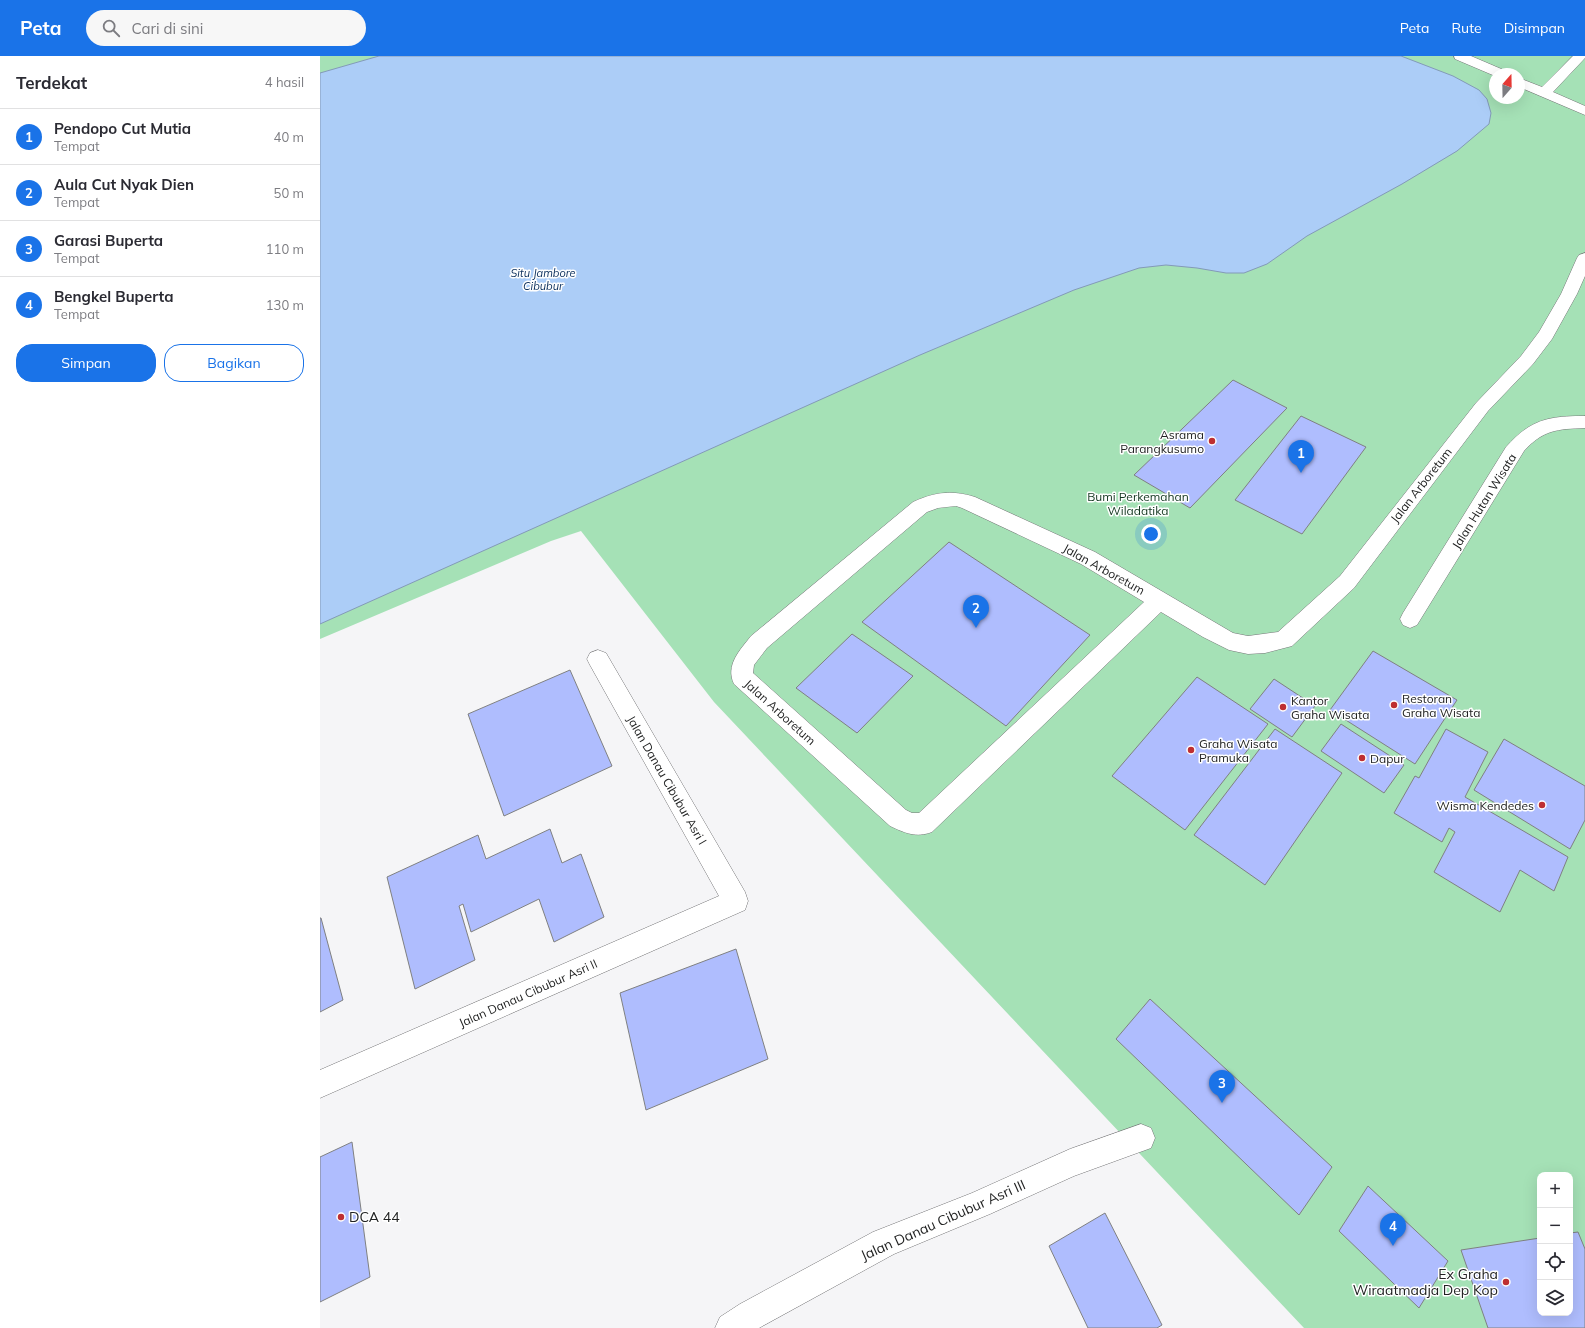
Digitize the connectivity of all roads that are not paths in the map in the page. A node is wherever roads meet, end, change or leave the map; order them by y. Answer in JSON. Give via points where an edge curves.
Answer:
{"nodes":[{"id":1,"x":1460,"y":56,"type":"edge"},
{"id":2,"x":1580,"y":56,"type":"edge"},
{"id":3,"x":1489,"y":69,"type":"edge"},
{"id":4,"x":1525,"y":85,"type":"edge"},
{"id":5,"x":1544,"y":93,"type":"junction"},
{"id":6,"x":1585,"y":112,"type":"edge"},
{"id":7,"x":1585,"y":258,"type":"edge"},
{"id":8,"x":1585,"y":422,"type":"edge"},
{"id":9,"x":1159,"y":601,"type":"junction"},
{"id":10,"x":1410,"y":619,"type":"dead end"},
{"id":11,"x":598,"y":659,"type":"dead end"},
{"id":12,"x":736,"y":901,"type":"joint"},
{"id":13,"x":320,"y":1084,"type":"edge"},
{"id":14,"x":1141,"y":1138,"type":"dead end"},
{"id":15,"x":730,"y":1328,"type":"edge"}],
"edges":[{"from":1,"to":3,"type":"street"},
{"from":2,"to":5,"type":"street"},
{"from":4,"to":5,"type":"street"},
{"from":5,"to":6,"type":"street"},
{"from":7,"to":9,"type":"street","name":"Jalan Arboretum","via":[[1546,335],[1527,360],[1482,407],[1347,582],[1295,632],[1284,640],[1248,645],[1229,640]]},
{"from":8,"to":10,"type":"street","name":"Jalan Hutan Wisata","via":[[1567,422],[1534,432],[1513,452]]},
{"from":9,"to":9,"type":"street","name":"Jalan Arboretum","via":[[924,824],[910,824],[898,818],[742,677],[742,663],[759,642],[920,507],[942,499],[968,502],[1088,558]]},
{"from":11,"to":12,"type":"street","name":"Jalan Danau Cibubur Asri I"},
{"from":12,"to":13,"type":"street","name":"Jalan Danau Cibubur Asri II"},
{"from":14,"to":15,"type":"street","name":"Jalan Danau Cibubur Asri III","via":[[1070,1163],[980,1204],[884,1243]]}]}
